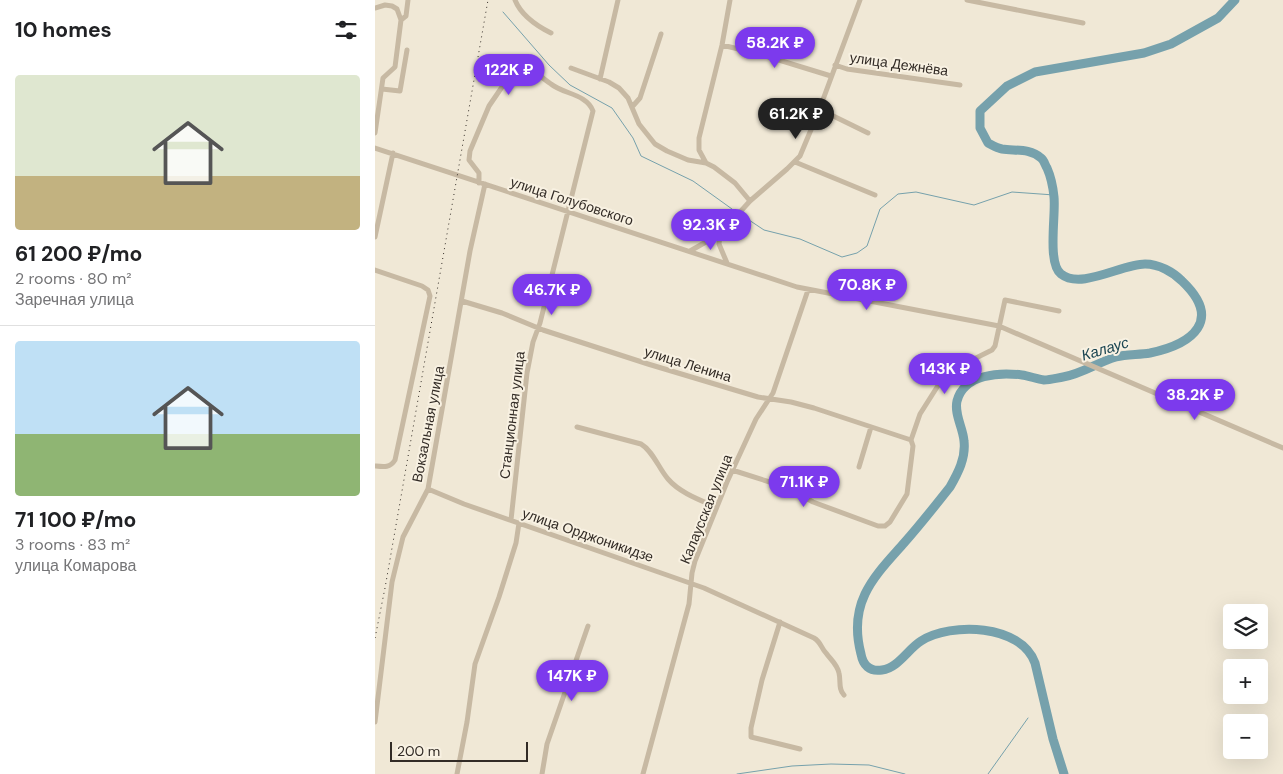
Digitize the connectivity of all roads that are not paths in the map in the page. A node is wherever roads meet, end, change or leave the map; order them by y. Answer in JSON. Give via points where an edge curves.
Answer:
{"nodes":[{"id":1,"x":408,"y":0,"type":"edge"},
{"id":2,"x":515,"y":0,"type":"edge"},
{"id":3,"x":618,"y":0,"type":"edge"},
{"id":4,"x":730,"y":0,"type":"edge"},
{"id":5,"x":860,"y":0,"type":"edge"},
{"id":6,"x":967,"y":0,"type":"edge"},
{"id":7,"x":375,"y":8,"type":"edge"},
{"id":8,"x":401,"y":20,"type":"junction"},
{"id":9,"x":1083,"y":23,"type":"dead end"},
{"id":10,"x":551,"y":33,"type":"dead end"},
{"id":11,"x":661,"y":34,"type":"dead end"},
{"id":12,"x":722,"y":45,"type":"junction"},
{"id":13,"x":407,"y":50,"type":"dead end"},
{"id":14,"x":835,"y":65,"type":"junction"},
{"id":15,"x":395,"y":67,"type":"junction"},
{"id":16,"x":571,"y":68,"type":"dead end"},
{"id":17,"x":403,"y":69,"type":"junction"},
{"id":18,"x":831,"y":76,"type":"junction"},
{"id":19,"x":600,"y":79,"type":"junction"},
{"id":20,"x":960,"y":85,"type":"dead end"},
{"id":21,"x":382,"y":89,"type":"junction"},
{"id":22,"x":632,"y":107,"type":"junction"},
{"id":23,"x":819,"y":109,"type":"junction"},
{"id":24,"x":375,"y":133,"type":"edge"},
{"id":25,"x":868,"y":133,"type":"dead end"},
{"id":26,"x":375,"y":148,"type":"edge"},
{"id":27,"x":699,"y":150,"type":"junction"},
{"id":28,"x":393,"y":153,"type":"junction"},
{"id":29,"x":688,"y":160,"type":"junction"},
{"id":30,"x":706,"y":162,"type":"junction"},
{"id":31,"x":795,"y":162,"type":"junction"},
{"id":32,"x":482,"y":183,"type":"junction"},
{"id":33,"x":875,"y":195,"type":"dead end"},
{"id":34,"x":750,"y":201,"type":"junction"},
{"id":35,"x":375,"y":203,"type":"edge"},
{"id":36,"x":382,"y":204,"type":"junction"},
{"id":37,"x":569,"y":211,"type":"junction"},
{"id":38,"x":719,"y":234,"type":"junction"},
{"id":39,"x":375,"y":237,"type":"edge"},
{"id":40,"x":690,"y":251,"type":"junction"},
{"id":41,"x":727,"y":264,"type":"junction"},
{"id":42,"x":375,"y":270,"type":"edge"},
{"id":43,"x":808,"y":290,"type":"junction"},
{"id":44,"x":462,"y":301,"type":"junction"},
{"id":45,"x":1059,"y":310,"type":"dead end"},
{"id":46,"x":999,"y":326,"type":"junction"},
{"id":47,"x":539,"y":328,"type":"junction"},
{"id":48,"x":769,"y":399,"type":"junction"},
{"id":49,"x":577,"y":427,"type":"dead end"},
{"id":50,"x":871,"y":427,"type":"junction"},
{"id":51,"x":911,"y":440,"type":"junction"},
{"id":52,"x":1283,"y":448,"type":"edge"},
{"id":53,"x":375,"y":466,"type":"edge"},
{"id":54,"x":859,"y":467,"type":"dead end"},
{"id":55,"x":732,"y":470,"type":"junction"},
{"id":56,"x":428,"y":489,"type":"junction"},
{"id":57,"x":717,"y":507,"type":"junction"},
{"id":58,"x":511,"y":520,"type":"junction"},
{"id":59,"x":519,"y":523,"type":"junction"},
{"id":60,"x":691,"y":584,"type":"junction"},
{"id":61,"x":780,"y":622,"type":"junction"},
{"id":62,"x":588,"y":626,"type":"dead end"},
{"id":63,"x":844,"y":695,"type":"dead end"},
{"id":64,"x":375,"y":722,"type":"edge"},
{"id":65,"x":800,"y":749,"type":"dead end"},
{"id":66,"x":457,"y":774,"type":"edge"},
{"id":67,"x":543,"y":774,"type":"edge"},
{"id":68,"x":643,"y":774,"type":"edge"}],
"edges":[{"from":1,"to":8,"type":"street","via":[[406,16]]},
{"from":2,"to":10,"type":"street","via":[[519,9]]},
{"from":3,"to":19,"type":"street"},
{"from":4,"to":12,"type":"street"},
{"from":5,"to":14,"type":"street"},
{"from":6,"to":9,"type":"street"},
{"from":7,"to":8,"type":"street","via":[[392,6],[397,9]]},
{"from":8,"to":15,"type":"street"},
{"from":11,"to":22,"type":"street","via":[[639,98]]},
{"from":12,"to":18,"type":"street","name":"улица Дежнёва"},
{"from":12,"to":27,"type":"street"},
{"from":13,"to":17,"type":"street"},
{"from":14,"to":18,"type":"street"},
{"from":14,"to":20,"type":"street","name":"улица Дежнёва"},
{"from":15,"to":17,"type":"street"},
{"from":15,"to":21,"type":"street","via":[[383,78]]},
{"from":16,"to":19,"type":"street"},
{"from":17,"to":21,"type":"street","via":[[400,91]]},
{"from":18,"to":23,"type":"street"},
{"from":19,"to":22,"type":"street","via":[[619,88]]},
{"from":21,"to":24,"type":"street"},
{"from":22,"to":29,"type":"street","via":[[639,124],[655,144]]},
{"from":23,"to":25,"type":"street"},
{"from":23,"to":31,"type":"street"},
{"from":26,"to":28,"type":"street","name":"улица Голубовского"},
{"from":27,"to":29,"type":"street"},
{"from":27,"to":30,"type":"street"},
{"from":28,"to":32,"type":"street","name":"улица Голубовского"},
{"from":28,"to":36,"type":"street"},
{"from":29,"to":30,"type":"street"},
{"from":30,"to":34,"type":"street","via":[[725,174]]},
{"from":31,"to":33,"type":"street"},
{"from":31,"to":34,"type":"street"},
{"from":32,"to":37,"type":"street","name":"улица Голубовского"},
{"from":32,"to":37,"type":"street","name":"Станционная улица","via":[[469,160],[470,151],[489,106],[517,66],[526,65],[552,85],[586,101],[593,111]]},
{"from":32,"to":44,"type":"street","name":"Вокзальная улица"},
{"from":34,"to":38,"type":"street"},
{"from":35,"to":36,"type":"street"},
{"from":36,"to":39,"type":"street"},
{"from":37,"to":40,"type":"street","name":"улица Голубовского"},
{"from":37,"to":47,"type":"street","name":"Станционная улица"},
{"from":38,"to":40,"type":"street"},
{"from":38,"to":41,"type":"street","via":[[719,244]]},
{"from":40,"to":41,"type":"street","name":"улица Голубовского"},
{"from":41,"to":43,"type":"street","name":"улица Голубовского"},
{"from":42,"to":53,"type":"street","name":"Вокзальная улица","via":[[422,286],[430,296],[398,450],[393,464]]},
{"from":43,"to":46,"type":"street","name":"улица Голубовского"},
{"from":43,"to":48,"type":"street","name":"Калаусская улица","via":[[776,387]]},
{"from":44,"to":47,"type":"street","name":"улица Ленина"},
{"from":44,"to":56,"type":"street","name":"Вокзальная улица"},
{"from":45,"to":46,"type":"street","via":[[1005,300]]},
{"from":46,"to":51,"type":"street","via":[[995,346],[988,354],[946,373],[920,414]]},
{"from":46,"to":52,"type":"street","name":"улица Голубовского"},
{"from":47,"to":48,"type":"street","name":"улица Ленина"},
{"from":47,"to":58,"type":"street","name":"Станционная улица","via":[[527,374]]},
{"from":48,"to":50,"type":"street","name":"улица Ленина","via":[[791,402]]},
{"from":48,"to":55,"type":"street","name":"Калаусская улица"},
{"from":49,"to":57,"type":"street","via":[[641,444],[673,484]]},
{"from":50,"to":51,"type":"street","name":"улица Ленина"},
{"from":50,"to":54,"type":"street"},
{"from":51,"to":55,"type":"street","via":[[907,494],[889,522],[882,526]]},
{"from":55,"to":57,"type":"street","name":"Калаусская улица"},
{"from":56,"to":58,"type":"street","name":"улица Орджоникидзе"},
{"from":56,"to":64,"type":"street","name":"Вокзальная улица","via":[[403,537],[392,582]]},
{"from":57,"to":60,"type":"street","name":"Калаусская улица","via":[[695,561]]},
{"from":58,"to":59,"type":"street","name":"улица Орджоникидзе"},
{"from":59,"to":60,"type":"street","name":"улица Орджоникидзе"},
{"from":59,"to":66,"type":"street","via":[[516,543],[475,664]]},
{"from":60,"to":61,"type":"street","name":"улица Орджоникидзе"},
{"from":60,"to":68,"type":"street","name":"Калаусская улица","via":[[689,604]]},
{"from":61,"to":63,"type":"street","name":"улица Орджоникидзе","via":[[818,640],[838,668]]},
{"from":61,"to":65,"type":"street","via":[[762,680],[751,737]]},
{"from":62,"to":67,"type":"street","via":[[547,744]]}]}
